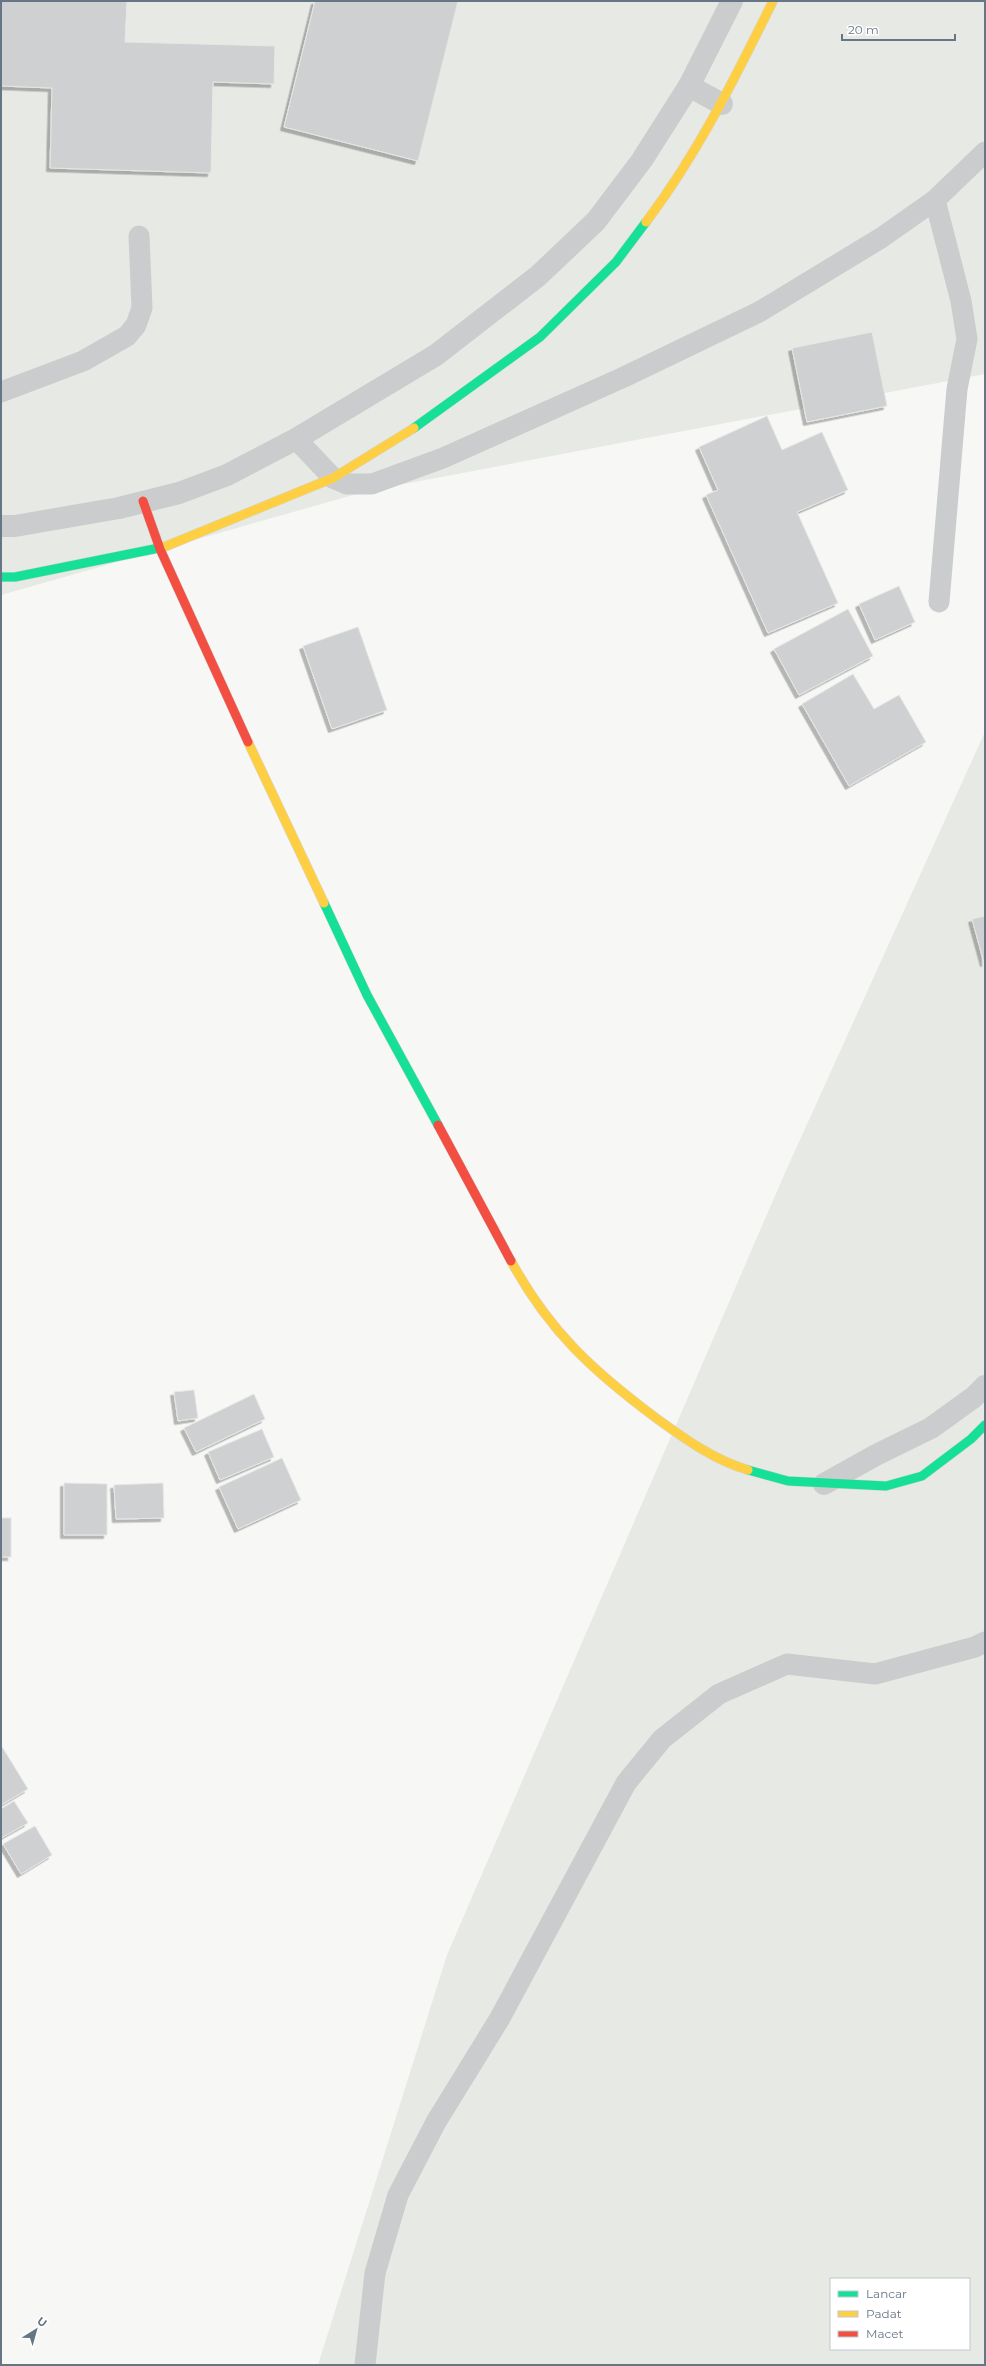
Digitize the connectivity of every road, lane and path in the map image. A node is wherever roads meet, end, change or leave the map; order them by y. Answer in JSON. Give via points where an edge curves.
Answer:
{"nodes":[{"id":1,"x":732,"y":1,"type":"edge"},
{"id":2,"x":773,"y":1,"type":"edge"},
{"id":3,"x":688,"y":86,"type":"junction"},
{"id":4,"x":722,"y":104,"type":"junction"},
{"id":5,"x":985,"y":152,"type":"edge"},
{"id":6,"x":936,"y":200,"type":"junction"},
{"id":7,"x":139,"y":236,"type":"dead end"},
{"id":8,"x":1,"y":392,"type":"edge"},
{"id":9,"x":296,"y":439,"type":"junction"},
{"id":10,"x":332,"y":478,"type":"junction"},
{"id":11,"x":143,"y":501,"type":"junction"},
{"id":12,"x":1,"y":526,"type":"edge"},
{"id":13,"x":160,"y":549,"type":"junction"},
{"id":14,"x":1,"y":577,"type":"edge"},
{"id":15,"x":939,"y":602,"type":"dead end"},
{"id":16,"x":985,"y":1386,"type":"edge"},
{"id":17,"x":985,"y":1425,"type":"edge"},
{"id":18,"x":824,"y":1484,"type":"junction"},
{"id":19,"x":985,"y":1642,"type":"edge"},
{"id":20,"x":365,"y":2365,"type":"edge"}],
"edges":[{"from":1,"to":3,"type":"street"},
{"from":2,"to":4,"type":"street"},
{"from":3,"to":4,"type":"street"},
{"from":3,"to":9,"type":"street","via":[[642,160],[596,221],[538,276],[436,355]]},
{"from":4,"to":10,"type":"street","via":[[673,186],[616,262],[540,338],[429,419]]},
{"from":5,"to":6,"type":"lane"},
{"from":6,"to":10,"type":"lane","via":[[881,238],[759,312],[610,384],[443,458],[372,484],[347,484]]},
{"from":6,"to":15,"type":"lane","via":[[961,301],[967,339],[957,389]]},
{"from":7,"to":8,"type":"lane","via":[[142,308],[136,325],[127,336],[84,361]]},
{"from":9,"to":10,"type":"lane"},
{"from":9,"to":11,"type":"street","via":[[227,475],[178,493]]},
{"from":10,"to":13,"type":"street"},
{"from":11,"to":12,"type":"street","via":[[119,508],[15,526]]},
{"from":11,"to":13,"type":"street"},
{"from":13,"to":14,"type":"street","via":[[15,577]]},
{"from":13,"to":18,"type":"street","via":[[367,995],[529,1294],[571,1347],[620,1391],[689,1442],[732,1466],[788,1481]]},
{"from":16,"to":18,"type":"street","via":[[974,1398],[931,1428]]},
{"from":17,"to":18,"type":"street","via":[[971,1439],[922,1476],[886,1486]]},
{"from":19,"to":20,"type":"lane","via":[[975,1647],[875,1674],[787,1664],[718,1694],[662,1739],[626,1783],[500,2018],[436,2122],[398,2195],[374,2273]]}]}
